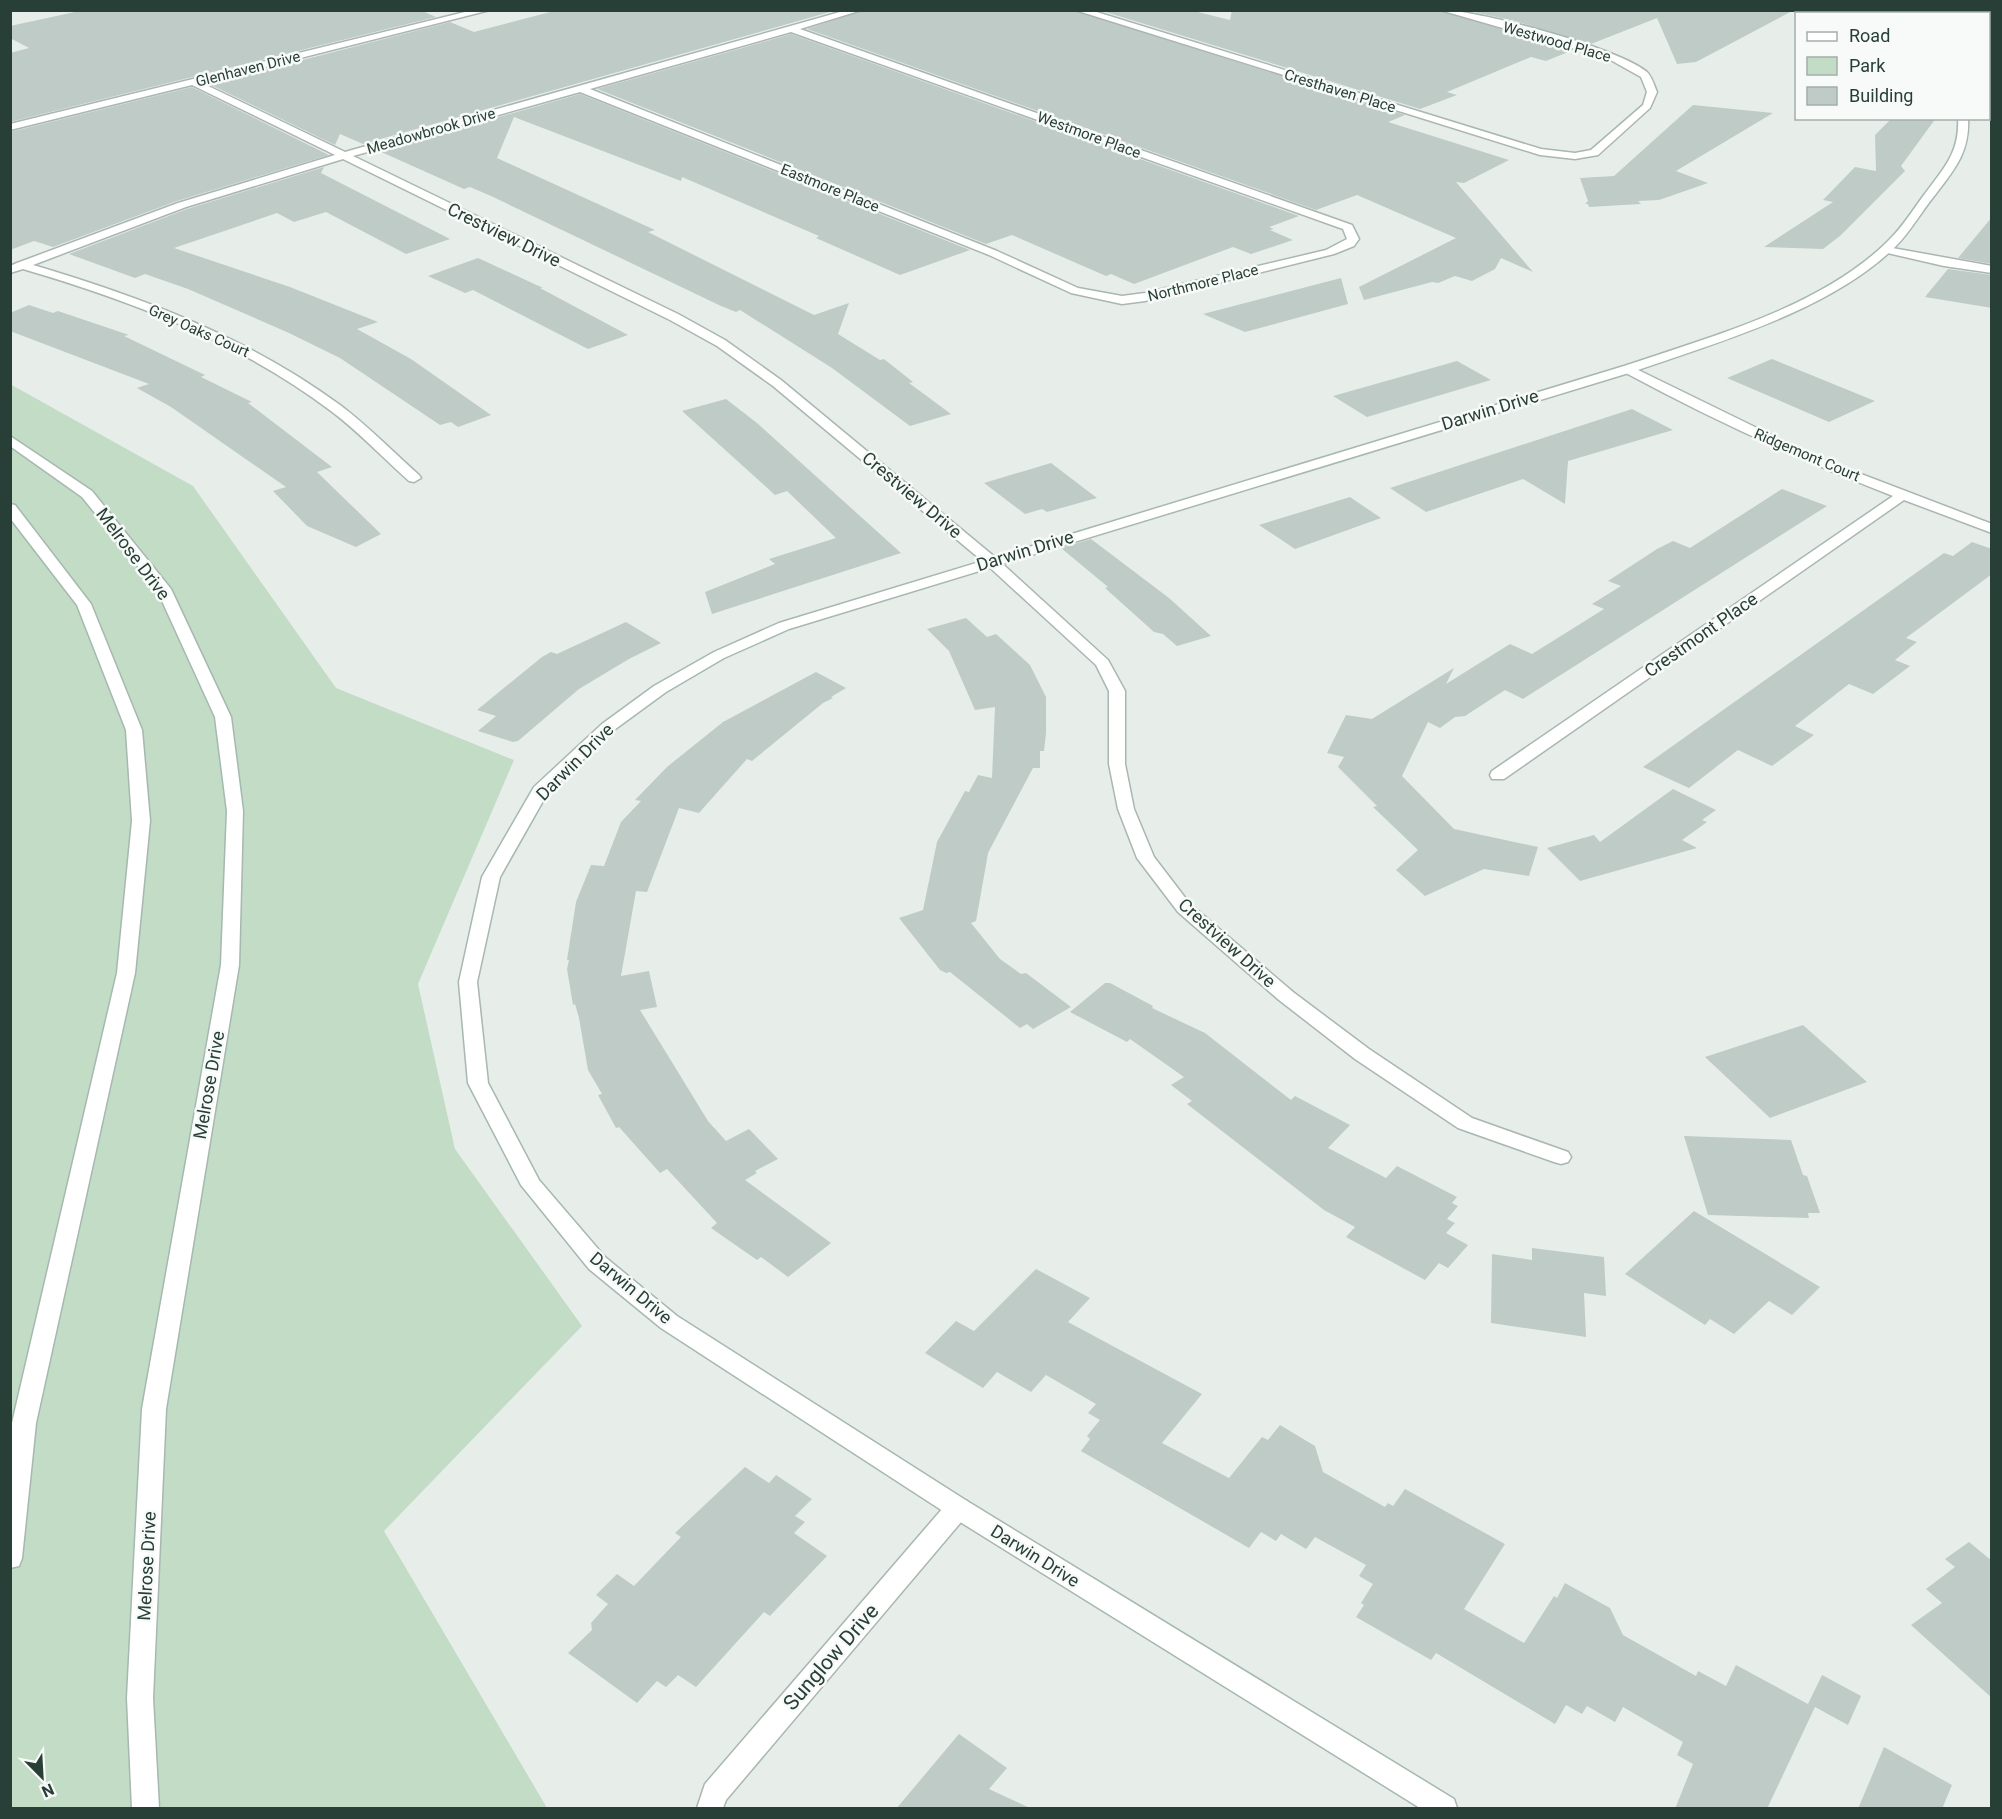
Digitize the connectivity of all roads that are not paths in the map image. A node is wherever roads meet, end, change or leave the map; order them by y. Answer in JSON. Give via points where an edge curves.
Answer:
{"nodes":[{"id":1,"x":486,"y":10,"type":"edge"},
{"id":2,"x":858,"y":10,"type":"edge"},
{"id":3,"x":1079,"y":10,"type":"edge"},
{"id":4,"x":1444,"y":10,"type":"edge"},
{"id":5,"x":791,"y":29,"type":"junction"},
{"id":6,"x":193,"y":82,"type":"junction"},
{"id":7,"x":582,"y":88,"type":"junction"},
{"id":8,"x":1964,"y":120,"type":"edge"},
{"id":9,"x":10,"y":128,"type":"edge"},
{"id":10,"x":1602,"y":148,"type":"joint"},
{"id":11,"x":343,"y":156,"type":"junction"},
{"id":12,"x":1887,"y":250,"type":"junction"},
{"id":13,"x":1330,"y":252,"type":"joint"},
{"id":14,"x":16,"y":268,"type":"edge"},
{"id":15,"x":1992,"y":270,"type":"edge"},
{"id":16,"x":1075,"y":291,"type":"joint"},
{"id":17,"x":1628,"y":369,"type":"junction"},
{"id":18,"x":10,"y":440,"type":"edge"},
{"id":19,"x":414,"y":478,"type":"dead end"},
{"id":20,"x":1903,"y":495,"type":"junction"},
{"id":21,"x":10,"y":508,"type":"edge"},
{"id":22,"x":1992,"y":529,"type":"edge"},
{"id":23,"x":991,"y":561,"type":"junction"},
{"id":24,"x":1498,"y":775,"type":"dead end"},
{"id":25,"x":1561,"y":1157,"type":"dead end"},
{"id":26,"x":958,"y":1508,"type":"junction"},
{"id":27,"x":10,"y":1558,"type":"edge"},
{"id":28,"x":146,"y":1809,"type":"edge"},
{"id":29,"x":710,"y":1809,"type":"edge"},
{"id":30,"x":1443,"y":1809,"type":"edge"}],
"edges":[{"from":1,"to":6,"type":"street","name":"Glenhaven Drive"},
{"from":2,"to":5,"type":"street","name":"Meadowbrook Drive"},
{"from":3,"to":10,"type":"street","name":"Cresthaven Place","via":[[1540,152],[1575,156]]},
{"from":4,"to":10,"type":"street","name":"Westwood Place","via":[[1598,51],[1645,74],[1652,92],[1647,106]]},
{"from":5,"to":7,"type":"street","name":"Meadowbrook Drive"},
{"from":5,"to":13,"type":"street","name":"Westmore Place","via":[[1348,227],[1353,239],[1350,244]]},
{"from":6,"to":9,"type":"street","name":"Glenhaven Drive"},
{"from":6,"to":11,"type":"street","name":"Crestview Drive"},
{"from":7,"to":11,"type":"street","name":"Meadowbrook Drive"},
{"from":7,"to":16,"type":"street","name":"Eastmore Place","via":[[993,253]]},
{"from":8,"to":12,"type":"street","name":"Darwin Drive","via":[[1966,138],[1959,158]]},
{"from":11,"to":14,"type":"street","name":"Meadowbrook Drive","via":[[182,206]]},
{"from":11,"to":23,"type":"street","name":"Crestview Drive","via":[[721,343],[777,383]]},
{"from":12,"to":15,"type":"street","via":[[1944,264]]},
{"from":12,"to":17,"type":"street","name":"Darwin Drive","via":[[1844,280],[1749,328]]},
{"from":13,"to":16,"type":"street","name":"Northmore Place","via":[[1145,297],[1122,300]]},
{"from":14,"to":19,"type":"street","name":"Grey Oaks Court","via":[[69,279],[179,320],[247,351],[336,409]]},
{"from":17,"to":20,"type":"street","name":"Ridgemont Court","via":[[1809,459]]},
{"from":17,"to":23,"type":"street","name":"Darwin Drive"},
{"from":18,"to":28,"type":"street","name":"Melrose Drive","via":[[87,494],[164,589],[224,717],[235,811],[230,965],[154,1409],[140,1698]]},
{"from":20,"to":22,"type":"street","name":"Ridgemont Court"},
{"from":20,"to":24,"type":"street","name":"Crestmont Place"},
{"from":21,"to":27,"type":"street","via":[[84,604],[134,730],[141,821],[126,973],[24,1423]]},
{"from":23,"to":25,"type":"street","name":"Crestview Drive","via":[[1103,663],[1117,690],[1117,764],[1126,809],[1146,858],[1184,908],[1286,996],[1362,1054],[1465,1123]]},
{"from":23,"to":26,"type":"street","name":"Darwin Drive","via":[[784,626],[718,655],[660,688],[608,727],[540,791],[491,877],[468,982],[478,1083],[531,1185],[597,1263],[669,1322]]},
{"from":26,"to":29,"type":"street","name":"Sunglow Drive","via":[[715,1793]]},
{"from":26,"to":30,"type":"street","name":"Darwin Drive"}]}
